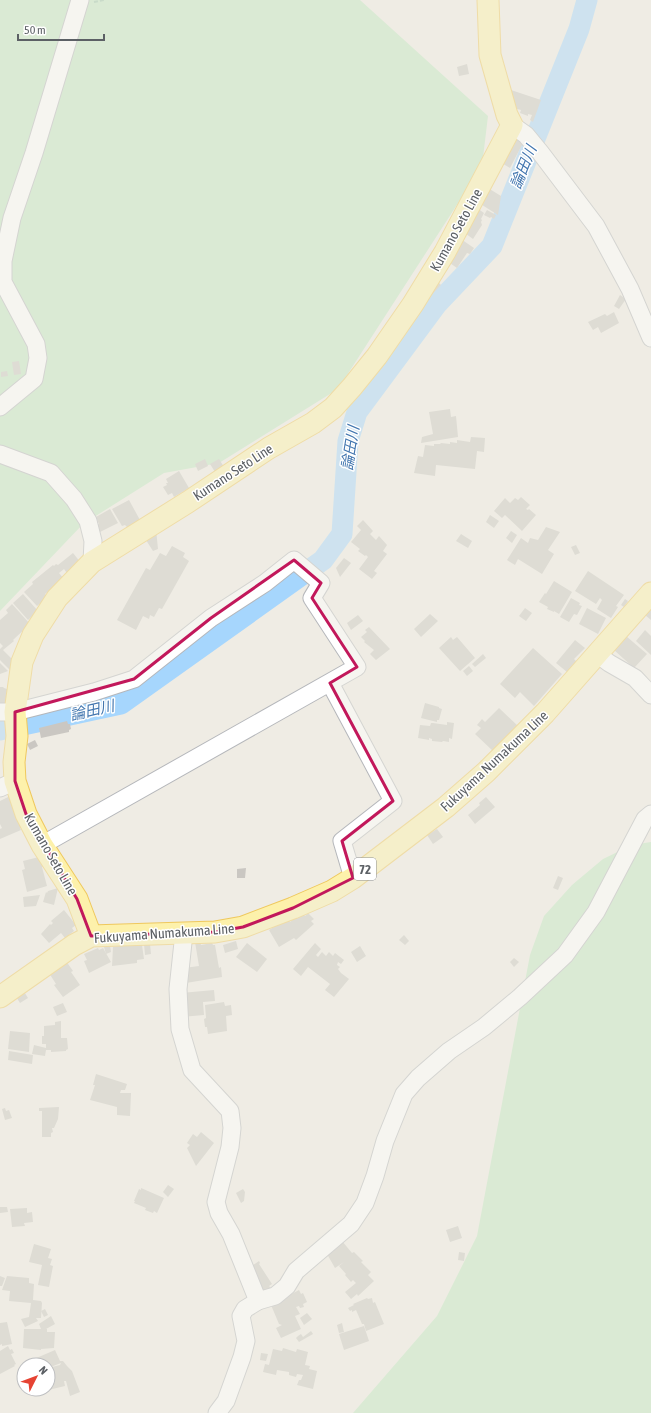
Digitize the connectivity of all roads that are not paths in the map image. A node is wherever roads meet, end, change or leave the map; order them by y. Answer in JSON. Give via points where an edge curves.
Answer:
{"nodes":[{"id":1,"x":80,"y":0,"type":"edge"},
{"id":2,"x":488,"y":0,"type":"edge"},
{"id":3,"x":519,"y":130,"type":"junction"},
{"id":4,"x":651,"y":338,"type":"edge"},
{"id":5,"x":0,"y":407,"type":"edge"},
{"id":6,"x":0,"y":454,"type":"edge"},
{"id":7,"x":92,"y":562,"type":"junction"},
{"id":8,"x":651,"y":593,"type":"edge"},
{"id":9,"x":597,"y":654,"type":"junction"},
{"id":10,"x":330,"y":682,"type":"junction"},
{"id":11,"x":651,"y":695,"type":"edge"},
{"id":12,"x":7,"y":712,"type":"edge"},
{"id":13,"x":7,"y":785,"type":"edge"},
{"id":14,"x":651,"y":814,"type":"edge"},
{"id":15,"x":42,"y":845,"type":"junction"},
{"id":16,"x":354,"y":878,"type":"junction"},
{"id":17,"x":184,"y":932,"type":"junction"},
{"id":18,"x":91,"y":936,"type":"junction"},
{"id":19,"x":0,"y":997,"type":"edge"},
{"id":20,"x":258,"y":1301,"type":"junction"},
{"id":21,"x":217,"y":1413,"type":"edge"}],
"edges":[{"from":1,"to":5,"type":"street","via":[[12,218],[3,261],[3,282],[36,344],[38,358],[34,379]]},
{"from":2,"to":3,"type":"main road","via":[[490,55],[507,115]]},
{"from":3,"to":4,"type":"street","via":[[540,152],[596,226],[630,289]]},
{"from":3,"to":7,"type":"main road","name":"Kumano Seto Line","via":[[413,304],[377,356],[333,408]]},
{"from":6,"to":7,"type":"street","via":[[50,473],[74,499],[88,521],[93,541]]},
{"from":7,"to":12,"type":"main road","name":"Kumano Seto Line","via":[[57,598],[33,635]]},
{"from":8,"to":9,"type":"main road","name":"Fukuyama Numakuma Line","number":"72"},
{"from":9,"to":11,"type":"street","via":[[635,678]]},
{"from":9,"to":16,"type":"main road","name":"Fukuyama Numakuma Line","number":"72","via":[[545,714],[486,772],[446,807]]},
{"from":10,"to":12,"type":"street","via":[[357,667],[312,598],[321,583],[294,560],[265,583],[211,618],[134,679],[94,692]]},
{"from":10,"to":15,"type":"street"},
{"from":10,"to":16,"type":"street","via":[[393,801],[342,841]]},
{"from":12,"to":13,"type":"main road","name":"Kumano Seto Line","via":[[17,736],[14,762]]},
{"from":13,"to":15,"type":"main road","name":"Kumano Seto Line"},
{"from":14,"to":20,"type":"street","via":[[645,819],[596,912],[565,955],[484,1027],[449,1051],[404,1094],[385,1141],[365,1203],[351,1224],[296,1271],[287,1286],[275,1296]]},
{"from":15,"to":18,"type":"main road","name":"Kumano Seto Line","via":[[77,899]]},
{"from":16,"to":17,"type":"main road","name":"Fukuyama Numakuma Line","number":"72","via":[[332,891],[243,927],[215,932]]},
{"from":17,"to":18,"type":"main road","name":"Fukuyama Numakuma Line","number":"72"},
{"from":17,"to":20,"type":"street","via":[[178,989],[180,1029],[192,1070],[230,1111],[230,1147],[216,1202]]},
{"from":18,"to":19,"type":"main road","name":"Fukuyama Numakuma Line","number":"72"},
{"from":20,"to":21,"type":"street","via":[[245,1309],[241,1316],[246,1341],[226,1401]]}]}
